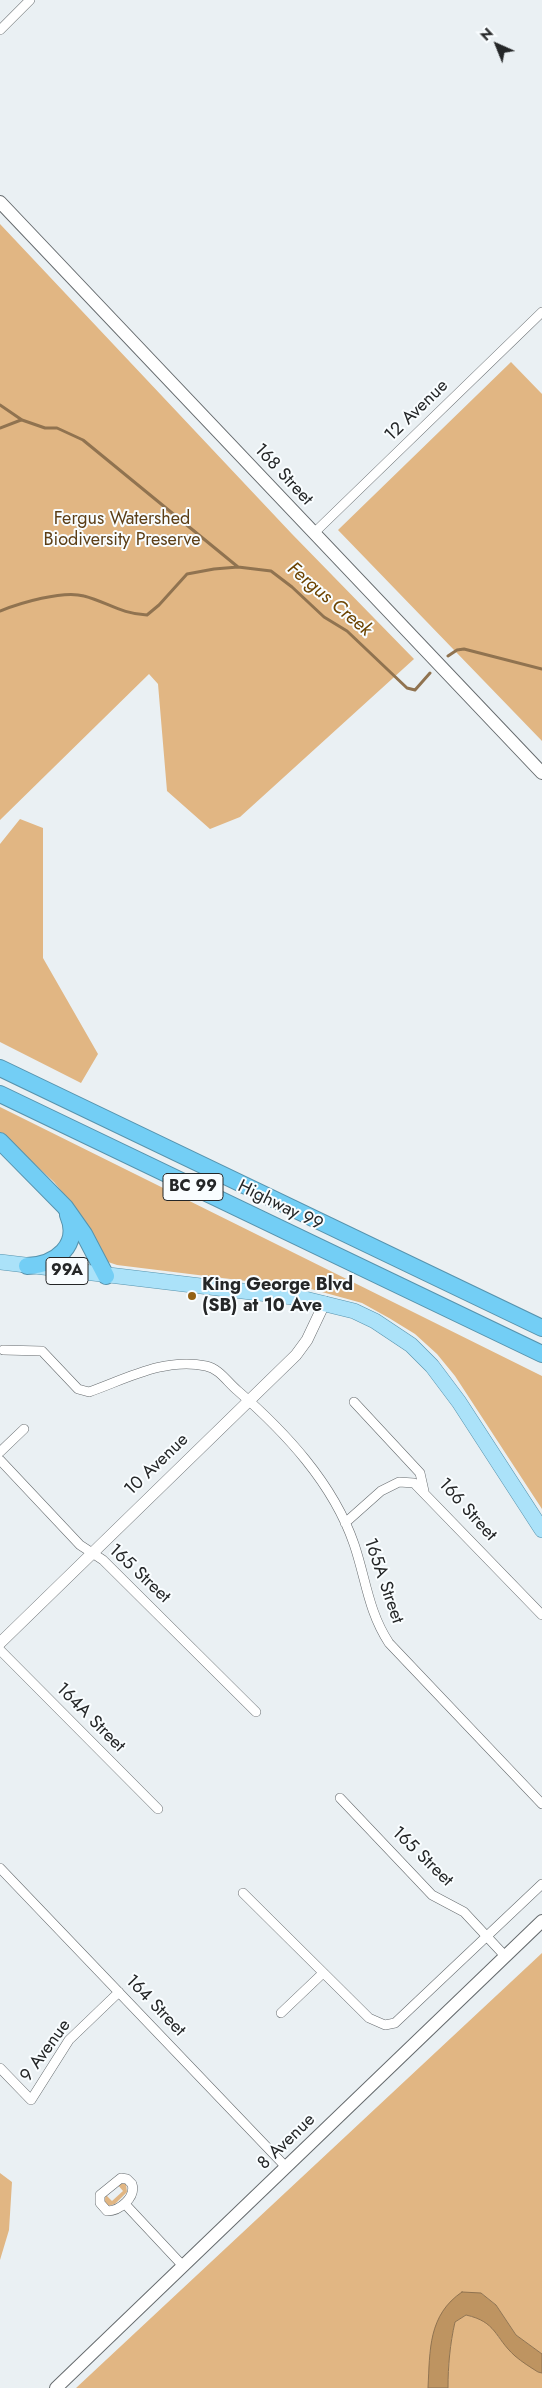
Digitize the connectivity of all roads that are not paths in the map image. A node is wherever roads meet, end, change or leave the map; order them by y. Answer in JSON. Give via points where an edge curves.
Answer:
{"nodes":[{"id":1,"x":30,"y":0,"type":"edge"},
{"id":2,"x":0,"y":30,"type":"edge"},
{"id":3,"x":0,"y":202,"type":"edge"},
{"id":4,"x":542,"y":312,"type":"edge"},
{"id":5,"x":314,"y":533,"type":"junction"},
{"id":6,"x":542,"y":773,"type":"edge"},
{"id":7,"x":0,"y":1068,"type":"edge"},
{"id":8,"x":0,"y":1094,"type":"edge"},
{"id":9,"x":0,"y":1141,"type":"edge"},
{"id":10,"x":54,"y":1194,"type":"junction"},
{"id":11,"x":328,"y":1225,"type":"junction"},
{"id":12,"x":0,"y":1262,"type":"edge"},
{"id":13,"x":27,"y":1266,"type":"junction"},
{"id":14,"x":106,"y":1276,"type":"junction"},
{"id":15,"x":386,"y":1279,"type":"junction"},
{"id":16,"x":325,"y":1302,"type":"junction"},
{"id":17,"x":542,"y":1315,"type":"edge"},
{"id":18,"x":542,"y":1328,"type":"edge"},
{"id":19,"x":3,"y":1350,"type":"dead end"},
{"id":20,"x":542,"y":1354,"type":"edge"},
{"id":21,"x":542,"y":1361,"type":"edge"},
{"id":22,"x":250,"y":1400,"type":"junction"},
{"id":23,"x":354,"y":1402,"type":"dead end"},
{"id":24,"x":24,"y":1429,"type":"dead end"},
{"id":25,"x":0,"y":1452,"type":"edge"},
{"id":26,"x":1,"y":1463,"type":"edge"},
{"id":27,"x":424,"y":1491,"type":"junction"},
{"id":28,"x":346,"y":1523,"type":"junction"},
{"id":29,"x":542,"y":1530,"type":"edge"},
{"id":30,"x":92,"y":1553,"type":"junction"},
{"id":31,"x":542,"y":1614,"type":"edge"},
{"id":32,"x":0,"y":1643,"type":"edge"},
{"id":33,"x":0,"y":1650,"type":"edge"},
{"id":34,"x":256,"y":1712,"type":"dead end"},
{"id":35,"x":340,"y":1798,"type":"dead end"},
{"id":36,"x":542,"y":1804,"type":"edge"},
{"id":37,"x":158,"y":1809,"type":"dead end"},
{"id":38,"x":0,"y":1868,"type":"edge"},
{"id":39,"x":542,"y":1884,"type":"edge"},
{"id":40,"x":243,"y":1893,"type":"dead end"},
{"id":41,"x":542,"y":1920,"type":"edge"},
{"id":42,"x":487,"y":1936,"type":"junction"},
{"id":43,"x":505,"y":1956,"type":"junction"},
{"id":44,"x":322,"y":1974,"type":"junction"},
{"id":45,"x":119,"y":1992,"type":"junction"},
{"id":46,"x":281,"y":2013,"type":"dead end"},
{"id":47,"x":0,"y":2068,"type":"edge"},
{"id":48,"x":286,"y":2167,"type":"junction"},
{"id":49,"x":125,"y":2204,"type":"dead end"},
{"id":50,"x":183,"y":2266,"type":"junction"},
{"id":51,"x":56,"y":2388,"type":"edge"}],
"edges":[{"from":1,"to":2,"type":"street"},
{"from":3,"to":5,"type":"main road","name":"168 Street"},
{"from":4,"to":5,"type":"street","name":"12 Avenue"},
{"from":5,"to":6,"type":"main road","name":"168 Street"},
{"from":7,"to":11,"type":"highway","name":"Highway 99","number":"BC 99"},
{"from":8,"to":15,"type":"highway","name":"Highway 99","number":"BC 99"},
{"from":9,"to":10,"type":"highway"},
{"from":10,"to":13,"type":"highway","via":[[70,1220],[72,1234],[69,1243],[52,1260],[39,1266]]},
{"from":10,"to":14,"type":"highway","via":[[74,1219]]},
{"from":11,"to":17,"type":"highway"},
{"from":11,"to":18,"type":"highway","name":"Highway 99","number":"BC 99"},
{"from":12,"to":13,"type":"main road","number":"99A"},
{"from":13,"to":14,"type":"main road","number":"99A"},
{"from":14,"to":16,"type":"main road","number":"99A"},
{"from":15,"to":20,"type":"highway","name":"Highway 99","number":"BC 99"},
{"from":15,"to":21,"type":"highway"},
{"from":16,"to":22,"type":"street","name":"10 Avenue","via":[[296,1355]]},
{"from":16,"to":29,"type":"main road","number":"99A","via":[[354,1311],[382,1325],[411,1345],[432,1366]]},
{"from":19,"to":22,"type":"street","name":"165A Street","via":[[42,1351],[78,1389],[89,1392],[170,1364],[204,1365],[220,1373]]},
{"from":22,"to":28,"type":"street","name":"165A Street","via":[[302,1456]]},
{"from":22,"to":30,"type":"street","name":"10 Avenue"},
{"from":23,"to":27,"type":"street","name":"166 Street","via":[[420,1473]]},
{"from":24,"to":25,"type":"street"},
{"from":26,"to":30,"type":"street","name":"165 Street","via":[[80,1545]]},
{"from":27,"to":28,"type":"street","via":[[414,1483],[399,1482],[381,1491]]},
{"from":27,"to":31,"type":"street","name":"166 Street"},
{"from":28,"to":36,"type":"street","name":"165A Street","via":[[373,1614],[389,1643]]},
{"from":30,"to":32,"type":"street","name":"10 Avenue"},
{"from":30,"to":34,"type":"street","name":"165 Street","via":[[103,1560]]},
{"from":33,"to":37,"type":"street","name":"164A Street"},
{"from":35,"to":42,"type":"street","name":"165 Street","via":[[432,1895],[464,1912]]},
{"from":38,"to":45,"type":"street","name":"164 Street"},
{"from":39,"to":42,"type":"street"},
{"from":40,"to":44,"type":"street"},
{"from":41,"to":43,"type":"main road","name":"8 Avenue"},
{"from":42,"to":43,"type":"street","name":"165 Street"},
{"from":42,"to":44,"type":"street","via":[[395,2023],[385,2025],[369,2018]]},
{"from":43,"to":48,"type":"main road","name":"8 Avenue"},
{"from":44,"to":46,"type":"street"},
{"from":45,"to":47,"type":"street","name":"9 Avenue","via":[[69,2040],[31,2100]]},
{"from":45,"to":48,"type":"street","name":"164 Street"},
{"from":48,"to":50,"type":"main road","name":"8 Avenue"},
{"from":49,"to":50,"type":"street"},
{"from":50,"to":51,"type":"main road","name":"8 Avenue"}]}
